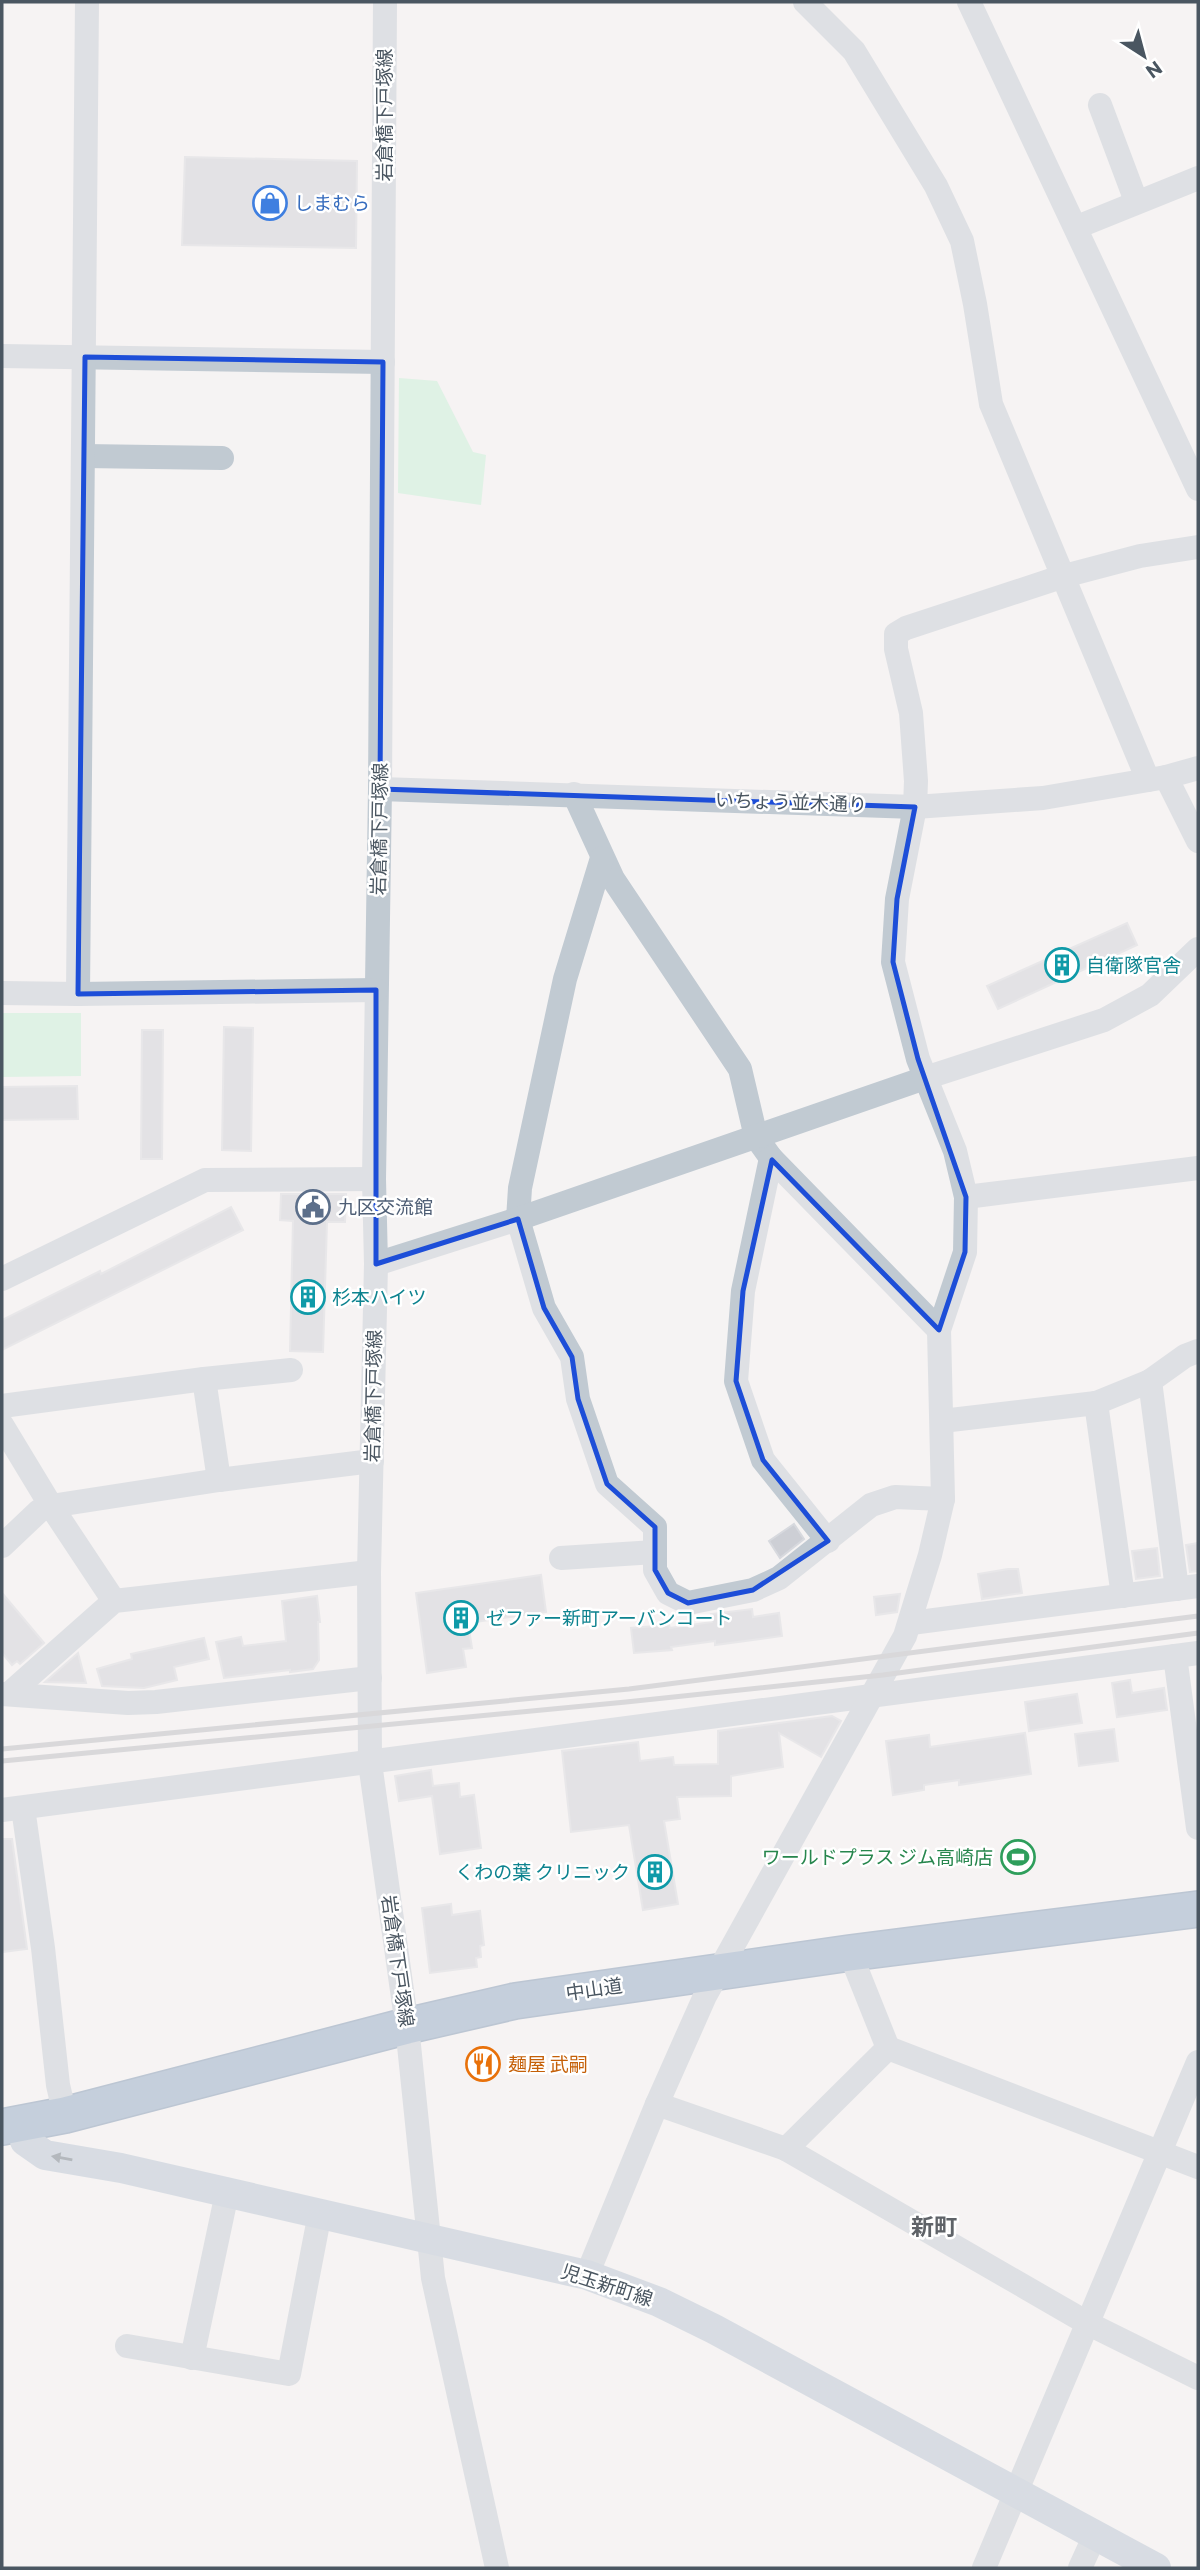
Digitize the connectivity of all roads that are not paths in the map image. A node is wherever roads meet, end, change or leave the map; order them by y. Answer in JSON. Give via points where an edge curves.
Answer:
{"nodes":[{"id":1,"x":87,"y":2,"type":"edge"},
{"id":2,"x":384,"y":2,"type":"edge"},
{"id":3,"x":805,"y":2,"type":"edge"},
{"id":4,"x":969,"y":2,"type":"edge"},
{"id":5,"x":1100,"y":105,"type":"dead end"},
{"id":6,"x":1198,"y":178,"type":"edge"},
{"id":7,"x":1136,"y":201,"type":"junction"},
{"id":8,"x":1077,"y":227,"type":"junction"},
{"id":9,"x":2,"y":356,"type":"edge"},
{"id":10,"x":85,"y":357,"type":"junction"},
{"id":11,"x":383,"y":362,"type":"junction"},
{"id":12,"x":84,"y":456,"type":"junction"},
{"id":13,"x":222,"y":458,"type":"dead end"},
{"id":14,"x":1198,"y":489,"type":"edge"},
{"id":15,"x":1198,"y":547,"type":"edge"},
{"id":16,"x":1063,"y":576,"type":"junction"},
{"id":17,"x":1198,"y":768,"type":"edge"},
{"id":18,"x":1157,"y":779,"type":"junction"},
{"id":19,"x":380,"y":789,"type":"junction"},
{"id":20,"x":574,"y":794,"type":"junction"},
{"id":21,"x":915,"y":807,"type":"junction"},
{"id":22,"x":1198,"y":841,"type":"edge"},
{"id":23,"x":602,"y":858,"type":"junction"},
{"id":24,"x":1198,"y":949,"type":"edge"},
{"id":25,"x":376,"y":990,"type":"junction"},
{"id":26,"x":2,"y":993,"type":"edge"},
{"id":27,"x":78,"y":994,"type":"junction"},
{"id":28,"x":925,"y":1078,"type":"junction"},
{"id":29,"x":756,"y":1137,"type":"junction"},
{"id":30,"x":771,"y":1158,"type":"junction"},
{"id":31,"x":1198,"y":1168,"type":"edge"},
{"id":32,"x":374,"y":1179,"type":"junction"},
{"id":33,"x":966,"y":1197,"type":"junction"},
{"id":34,"x":518,"y":1219,"type":"junction"},
{"id":35,"x":376,"y":1264,"type":"junction"},
{"id":36,"x":2,"y":1279,"type":"edge"},
{"id":37,"x":939,"y":1330,"type":"junction"},
{"id":38,"x":1198,"y":1351,"type":"edge"},
{"id":39,"x":291,"y":1370,"type":"dead end"},
{"id":40,"x":204,"y":1378,"type":"junction"},
{"id":41,"x":1150,"y":1381,"type":"junction"},
{"id":42,"x":1096,"y":1403,"type":"junction"},
{"id":43,"x":2,"y":1406,"type":"edge"},
{"id":44,"x":942,"y":1421,"type":"junction"},
{"id":45,"x":2,"y":1424,"type":"edge"},
{"id":46,"x":372,"y":1461,"type":"junction"},
{"id":47,"x":219,"y":1480,"type":"junction"},
{"id":48,"x":943,"y":1499,"type":"junction"},
{"id":49,"x":51,"y":1506,"type":"junction"},
{"id":50,"x":828,"y":1541,"type":"junction"},
{"id":51,"x":2,"y":1546,"type":"edge"},
{"id":52,"x":655,"y":1552,"type":"junction"},
{"id":53,"x":561,"y":1558,"type":"dead end"},
{"id":54,"x":369,"y":1572,"type":"junction"},
{"id":55,"x":1188,"y":1587,"type":"edge"},
{"id":56,"x":1123,"y":1596,"type":"junction"},
{"id":57,"x":114,"y":1601,"type":"junction"},
{"id":58,"x":911,"y":1623,"type":"junction"},
{"id":59,"x":1187,"y":1654,"type":"edge"},
{"id":60,"x":370,"y":1678,"type":"junction"},
{"id":61,"x":6,"y":1694,"type":"edge"},
{"id":62,"x":870,"y":1696,"type":"junction"},
{"id":63,"x":370,"y":1763,"type":"junction"},
{"id":64,"x":13,"y":1809,"type":"edge"},
{"id":65,"x":1198,"y":1828,"type":"edge"},
{"id":66,"x":1198,"y":1909,"type":"edge"},
{"id":67,"x":850,"y":1953,"type":"junction"},
{"id":68,"x":719,"y":1972,"type":"junction"},
{"id":69,"x":407,"y":2026,"type":"junction"},
{"id":70,"x":888,"y":2048,"type":"junction"},
{"id":71,"x":1198,"y":2062,"type":"edge"},
{"id":72,"x":657,"y":2104,"type":"junction"},
{"id":73,"x":65,"y":2115,"type":"junction"},
{"id":74,"x":12,"y":2126,"type":"edge"},
{"id":75,"x":786,"y":2149,"type":"junction"},
{"id":76,"x":1160,"y":2153,"type":"junction"},
{"id":77,"x":1198,"y":2167,"type":"edge"},
{"id":78,"x":227,"y":2193,"type":"junction"},
{"id":79,"x":320,"y":2213,"type":"junction"},
{"id":80,"x":427,"y":2239,"type":"junction"},
{"id":81,"x":587,"y":2275,"type":"junction"},
{"id":82,"x":1089,"y":2324,"type":"junction"},
{"id":83,"x":127,"y":2346,"type":"dead end"},
{"id":84,"x":192,"y":2358,"type":"junction"},
{"id":85,"x":1198,"y":2378,"type":"edge"},
{"id":86,"x":1018,"y":2492,"type":"junction"},
{"id":87,"x":1095,"y":2535,"type":"junction"},
{"id":88,"x":497,"y":2568,"type":"edge"},
{"id":89,"x":984,"y":2568,"type":"edge"},
{"id":90,"x":1080,"y":2568,"type":"edge"},
{"id":91,"x":1156,"y":2568,"type":"edge"}],
"edges":[{"from":1,"to":10,"type":"street"},
{"from":2,"to":11,"type":"street","name":"岩倉橋下戸塚線"},
{"from":3,"to":16,"type":"street","via":[[855,51],[936,186],[957,230],[991,404]]},
{"from":4,"to":8,"type":"street"},
{"from":5,"to":7,"type":"street"},
{"from":6,"to":7,"type":"street"},
{"from":7,"to":8,"type":"street"},
{"from":8,"to":14,"type":"street"},
{"from":9,"to":10,"type":"street"},
{"from":10,"to":11,"type":"street"},
{"from":10,"to":12,"type":"street"},
{"from":11,"to":19,"type":"street","name":"岩倉橋下戸塚線"},
{"from":12,"to":13,"type":"street"},
{"from":12,"to":27,"type":"street"},
{"from":15,"to":16,"type":"street"},
{"from":16,"to":18,"type":"street"},
{"from":16,"to":21,"type":"street","via":[[896,634],[911,713]]},
{"from":17,"to":18,"type":"street","name":"いちょう並木通り"},
{"from":18,"to":21,"type":"street","name":"いちょう並木通り","via":[[1043,798]]},
{"from":18,"to":22,"type":"street"},
{"from":19,"to":20,"type":"street","name":"いちょう並木通り"},
{"from":19,"to":25,"type":"street","name":"岩倉橋下戸塚線"},
{"from":20,"to":21,"type":"street","name":"いちょう並木通り"},
{"from":20,"to":23,"type":"street"},
{"from":21,"to":28,"type":"street","via":[[897,899],[893,961]]},
{"from":23,"to":29,"type":"street","via":[[740,1069]]},
{"from":23,"to":34,"type":"street","via":[[565,979],[520,1188]]},
{"from":24,"to":28,"type":"street","via":[[1150,995],[1104,1020]]},
{"from":25,"to":27,"type":"street"},
{"from":25,"to":32,"type":"street","name":"岩倉橋下戸塚線"},
{"from":26,"to":27,"type":"street"},
{"from":28,"to":29,"type":"street"},
{"from":28,"to":33,"type":"street","via":[[954,1151]]},
{"from":29,"to":30,"type":"street"},
{"from":29,"to":34,"type":"street"},
{"from":30,"to":37,"type":"street"},
{"from":30,"to":50,"type":"street","via":[[743,1291],[736,1381],[763,1460]]},
{"from":31,"to":33,"type":"street"},
{"from":32,"to":35,"type":"street","name":"岩倉橋下戸塚線"},
{"from":32,"to":36,"type":"street","via":[[205,1181]]},
{"from":33,"to":37,"type":"street","via":[[965,1252]]},
{"from":34,"to":35,"type":"street"},
{"from":34,"to":52,"type":"street","via":[[544,1308],[572,1357],[578,1399],[607,1484],[655,1527]]},
{"from":35,"to":46,"type":"street","name":"岩倉橋下戸塚線"},
{"from":37,"to":44,"type":"street"},
{"from":38,"to":41,"type":"street"},
{"from":39,"to":40,"type":"street"},
{"from":40,"to":43,"type":"street"},
{"from":40,"to":47,"type":"street"},
{"from":41,"to":42,"type":"street"},
{"from":41,"to":55,"type":"street"},
{"from":42,"to":44,"type":"street"},
{"from":42,"to":56,"type":"street"},
{"from":44,"to":48,"type":"street"},
{"from":45,"to":49,"type":"street"},
{"from":46,"to":47,"type":"street"},
{"from":46,"to":54,"type":"street","name":"岩倉橋下戸塚線"},
{"from":47,"to":49,"type":"street"},
{"from":48,"to":50,"type":"street","via":[[895,1497],[871,1505]]},
{"from":48,"to":58,"type":"street"},
{"from":49,"to":51,"type":"street","via":[[39,1511]]},
{"from":49,"to":57,"type":"street"},
{"from":50,"to":52,"type":"street","via":[[779,1578],[753,1590],[688,1603],[668,1593],[655,1570]]},
{"from":52,"to":53,"type":"street"},
{"from":54,"to":57,"type":"street"},
{"from":54,"to":60,"type":"street","name":"岩倉橋下戸塚線"},
{"from":55,"to":56,"type":"street"},
{"from":56,"to":58,"type":"street"},
{"from":57,"to":61,"type":"street"},
{"from":58,"to":62,"type":"street"},
{"from":59,"to":62,"type":"street"},
{"from":59,"to":65,"type":"street"},
{"from":60,"to":61,"type":"street","via":[[156,1702]]},
{"from":60,"to":63,"type":"street","name":"岩倉橋下戸塚線"},
{"from":62,"to":63,"type":"street"},
{"from":62,"to":68,"type":"street"},
{"from":63,"to":64,"type":"street"},
{"from":63,"to":69,"type":"street","name":"岩倉橋下戸塚線"},
{"from":64,"to":73,"type":"street","via":[[43,1948]]},
{"from":66,"to":67,"type":"highway","name":"中山道"},
{"from":67,"to":68,"type":"highway","name":"中山道"},
{"from":67,"to":70,"type":"street"},
{"from":68,"to":69,"type":"highway","name":"中山道","via":[[556,1994]]},
{"from":68,"to":72,"type":"street"},
{"from":69,"to":73,"type":"highway","name":"中山道"},
{"from":69,"to":80,"type":"street","name":"岩倉橋下戸塚線"},
{"from":70,"to":75,"type":"street"},
{"from":70,"to":76,"type":"street"},
{"from":71,"to":76,"type":"street"},
{"from":72,"to":75,"type":"street"},
{"from":72,"to":81,"type":"street"},
{"from":73,"to":74,"type":"highway","name":"中山道"},
{"from":78,"to":74,"type":"main road","name":"児玉新町線","one_way":true,"via":[[45,2155],[34,2150]]},
{"from":75,"to":82,"type":"street"},
{"from":76,"to":77,"type":"street"},
{"from":76,"to":82,"type":"street"},
{"from":78,"to":79,"type":"main road","name":"児玉新町線"},
{"from":78,"to":84,"type":"street"},
{"from":79,"to":80,"type":"main road","name":"児玉新町線"},
{"from":79,"to":84,"type":"street","via":[[289,2374]]},
{"from":80,"to":81,"type":"main road","name":"児玉新町線"},
{"from":80,"to":88,"type":"street","name":"岩倉橋下戸塚線"},
{"from":81,"to":86,"type":"main road","name":"児玉新町線","via":[[714,2329]]},
{"from":82,"to":85,"type":"street"},
{"from":82,"to":86,"type":"street"},
{"from":83,"to":84,"type":"street"},
{"from":86,"to":87,"type":"main road","name":"児玉新町線"},
{"from":86,"to":89,"type":"street"},
{"from":87,"to":90,"type":"street"},
{"from":87,"to":91,"type":"main road","name":"児玉新町線"}]}
